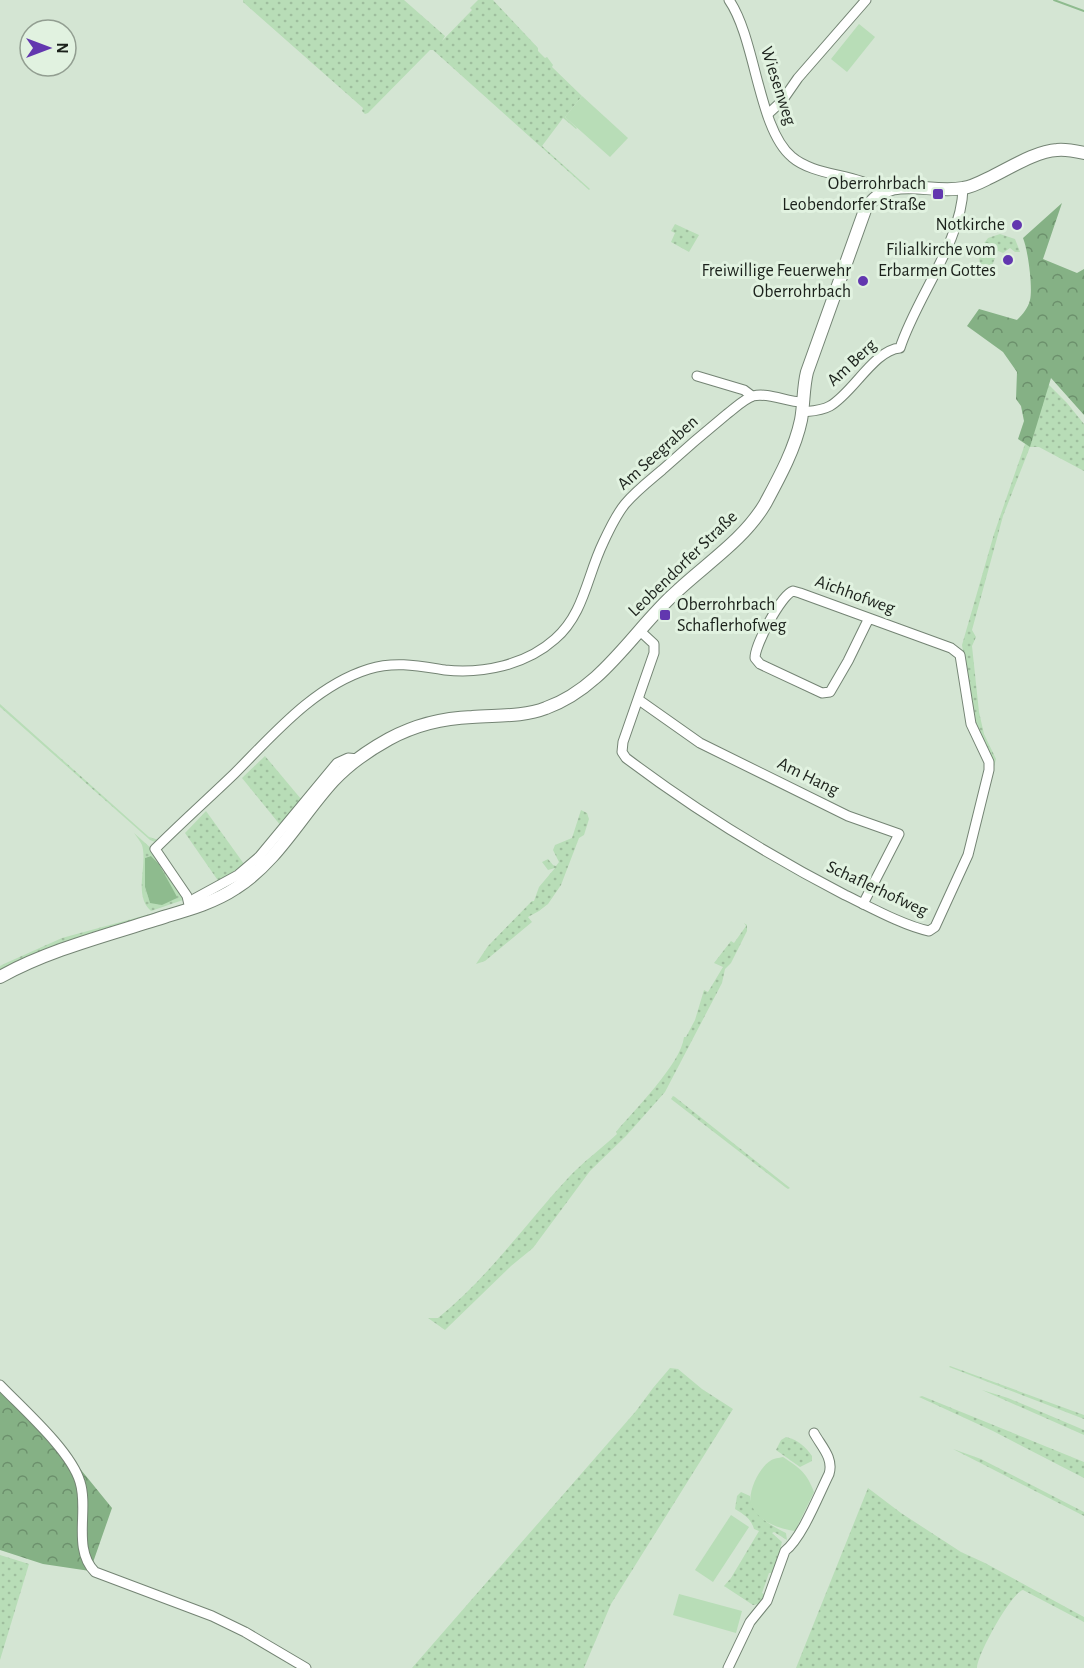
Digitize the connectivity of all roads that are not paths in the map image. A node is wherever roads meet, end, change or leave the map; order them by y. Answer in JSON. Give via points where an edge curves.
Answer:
{"nodes":[{"id":1,"x":729,"y":0,"type":"edge"},
{"id":2,"x":866,"y":0,"type":"edge"},
{"id":3,"x":768,"y":114,"type":"junction"},
{"id":4,"x":1084,"y":153,"type":"edge"},
{"id":5,"x":963,"y":189,"type":"junction"},
{"id":6,"x":882,"y":192,"type":"junction"},
{"id":7,"x":697,"y":375,"type":"dead end"},
{"id":8,"x":752,"y":396,"type":"junction"},
{"id":9,"x":802,"y":407,"type":"junction"},
{"id":10,"x":869,"y":618,"type":"junction"},
{"id":11,"x":640,"y":631,"type":"junction"},
{"id":12,"x":957,"y":651,"type":"joint"},
{"id":13,"x":639,"y":700,"type":"junction"},
{"id":14,"x":863,"y":904,"type":"junction"},
{"id":15,"x":190,"y":909,"type":"junction"},
{"id":16,"x":0,"y":977,"type":"edge"},
{"id":17,"x":0,"y":1385,"type":"edge"},
{"id":18,"x":814,"y":1433,"type":"dead end"},
{"id":19,"x":306,"y":1668,"type":"edge"},
{"id":20,"x":728,"y":1668,"type":"edge"}],
"edges":[{"from":1,"to":3,"type":"street","name":"Wiesenweg","via":[[740,20]]},
{"from":2,"to":3,"type":"street"},
{"from":3,"to":6,"type":"street","name":"Wiesenweg","via":[[779,141],[791,157]]},
{"from":4,"to":5,"type":"main road","via":[[1065,149],[1045,151]]},
{"from":5,"to":6,"type":"main road","via":[[903,187]]},
{"from":5,"to":9,"type":"street","name":"Am Berg","via":[[955,225],[900,348],[887,351],[833,404],[818,410]]},
{"from":6,"to":9,"type":"main road","name":"Leobendorfer Straße","via":[[866,210],[807,372]]},
{"from":7,"to":8,"type":"street"},
{"from":8,"to":9,"type":"street","via":[[762,395]]},
{"from":8,"to":15,"type":"street","name":"Am Seegraben","via":[[714,424],[625,505],[603,543],[586,591],[567,628],[540,651],[508,665],[476,671],[405,664],[368,669],[319,696],[289,720],[155,849]]},
{"from":9,"to":11,"type":"main road","name":"Leobendorfer Straße","via":[[789,454],[757,515]]},
{"from":10,"to":10,"type":"street","name":"Aichhofweg","via":[[790,592],[784,596],[755,658],[760,664],[822,693],[830,692]]},
{"from":10,"to":12,"type":"street","name":"Aichhofweg"},
{"from":11,"to":13,"type":"street","via":[[655,650]]},
{"from":11,"to":15,"type":"main road","name":"Leobendorfer Straße","via":[[589,684],[555,705],[528,713],[435,722],[392,737],[358,759],[334,781],[250,878],[223,896]]},
{"from":12,"to":14,"type":"street","name":"Schaflerhofweg","via":[[963,665],[972,729],[989,765],[965,863],[932,930]]},
{"from":13,"to":14,"type":"street","name":"Schaflerhofweg","via":[[623,742],[622,752],[628,760],[764,852]]},
{"from":13,"to":14,"type":"street","name":"Am Hang","via":[[700,743],[848,816],[899,834]]},
{"from":15,"to":16,"type":"main road","name":"Leobendorfer Straße","via":[[42,957]]},
{"from":17,"to":19,"type":"street","via":[[61,1449],[80,1482],[83,1545],[89,1567],[212,1616]]},
{"from":18,"to":20,"type":"street","via":[[830,1459],[829,1474],[804,1524],[785,1551],[767,1601],[750,1622]]}]}
